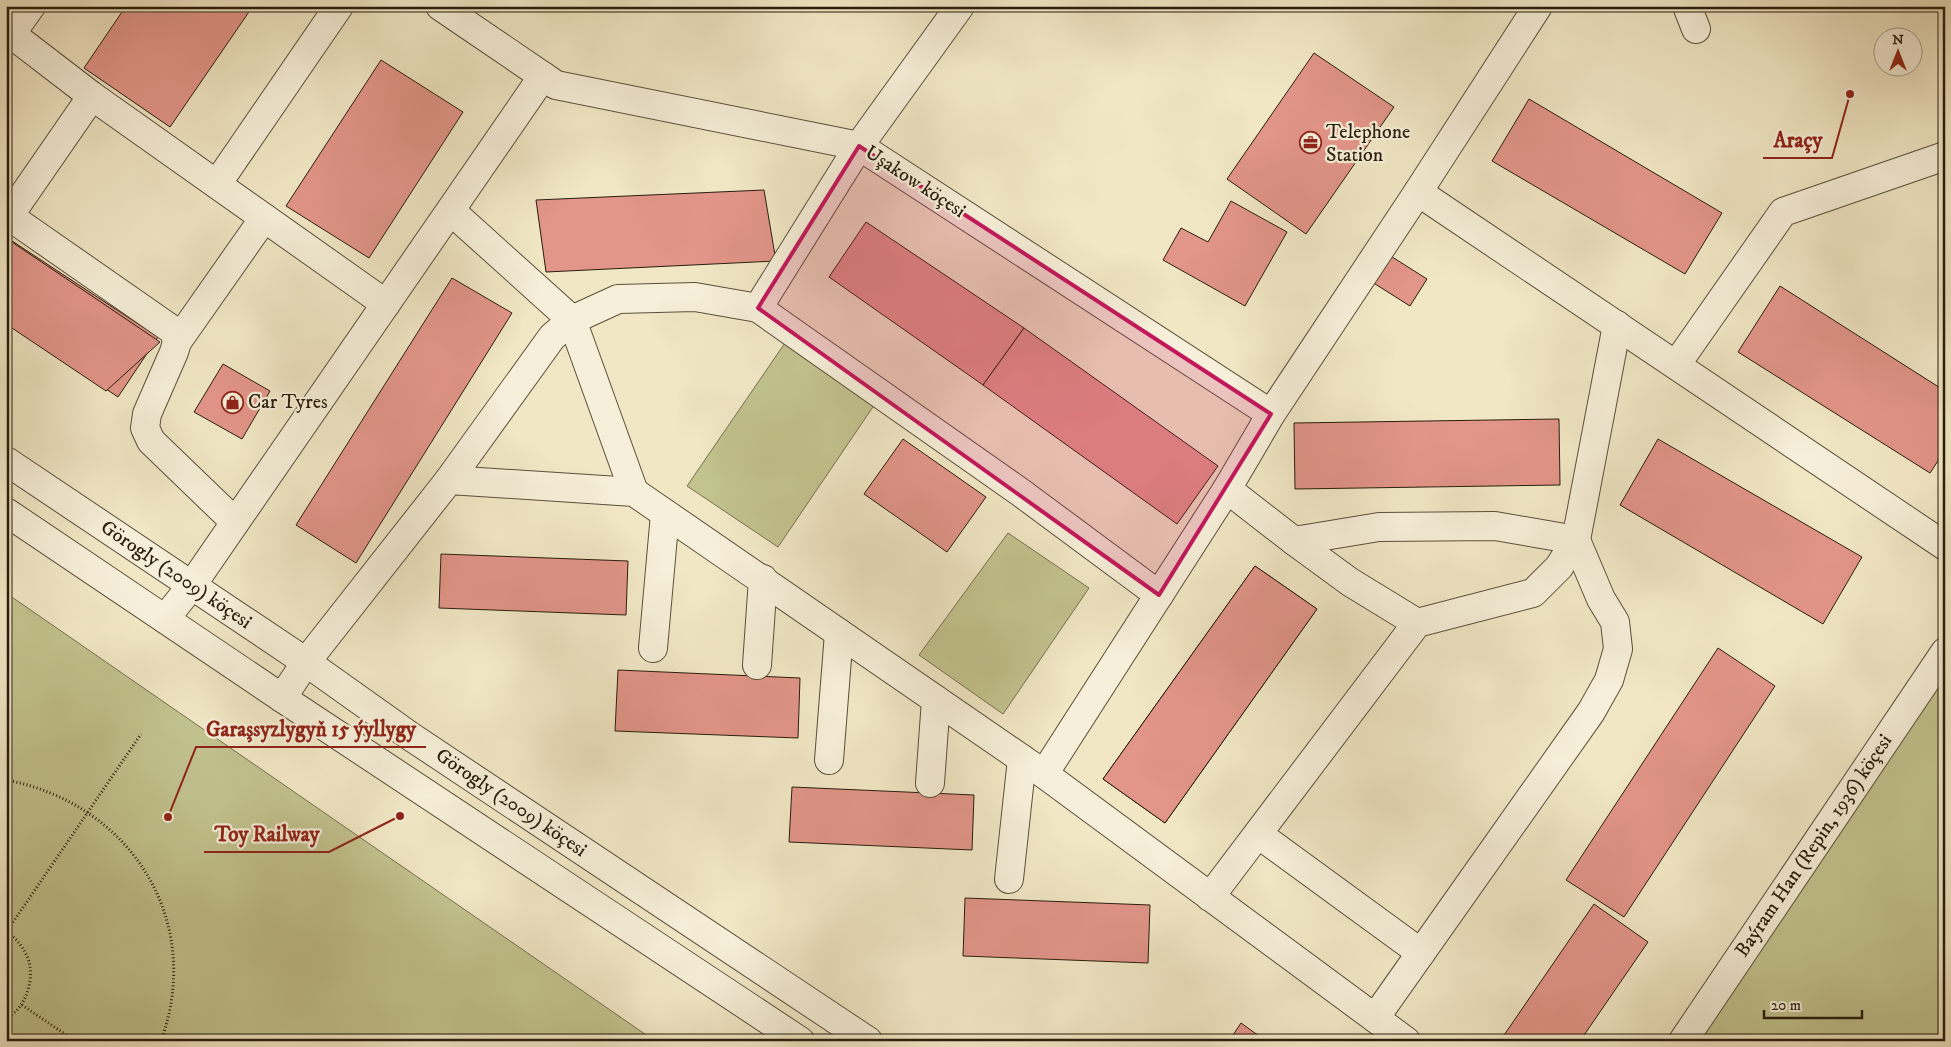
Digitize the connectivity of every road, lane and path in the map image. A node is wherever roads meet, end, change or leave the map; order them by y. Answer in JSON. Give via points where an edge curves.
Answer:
{"nodes":[{"id":1,"x":31,"y":6,"type":"edge"},
{"id":2,"x":340,"y":6,"type":"edge"},
{"id":3,"x":440,"y":6,"type":"edge"},
{"id":4,"x":960,"y":6,"type":"edge"},
{"id":5,"x":1538,"y":6,"type":"edge"},
{"id":6,"x":9,"y":32,"type":"edge"},
{"id":7,"x":543,"y":76,"type":"junction"},
{"id":8,"x":92,"y":96,"type":"junction"},
{"id":9,"x":859,"y":146,"type":"junction"},
{"id":10,"x":1945,"y":156,"type":"edge"},
{"id":11,"x":217,"y":184,"type":"junction"},
{"id":12,"x":1418,"y":192,"type":"junction"},
{"id":13,"x":451,"y":210,"type":"junction"},
{"id":14,"x":8,"y":215,"type":"edge"},
{"id":15,"x":264,"y":218,"type":"junction"},
{"id":16,"x":386,"y":304,"type":"junction"},
{"id":17,"x":758,"y":308,"type":"junction"},
{"id":18,"x":572,"y":320,"type":"junction"},
{"id":19,"x":1617,"y":325,"type":"junction"},
{"id":20,"x":177,"y":342,"type":"junction"},
{"id":21,"x":1676,"y":365,"type":"junction"},
{"id":22,"x":1271,"y":414,"type":"junction"},
{"id":23,"x":6,"y":461,"type":"edge"},
{"id":24,"x":448,"y":480,"type":"junction"},
{"id":25,"x":1228,"y":489,"type":"junction"},
{"id":26,"x":634,"y":492,"type":"junction"},
{"id":27,"x":6,"y":512,"type":"edge"},
{"id":28,"x":666,"y":514,"type":"junction"},
{"id":29,"x":235,"y":522,"type":"junction"},
{"id":30,"x":1576,"y":540,"type":"junction"},
{"id":31,"x":1294,"y":541,"type":"junction"},
{"id":32,"x":1945,"y":546,"type":"edge"},
{"id":33,"x":763,"y":579,"type":"junction"},
{"id":34,"x":192,"y":585,"type":"junction"},
{"id":35,"x":1159,"y":595,"type":"junction"},
{"id":36,"x":165,"y":619,"type":"junction"},
{"id":37,"x":1417,"y":623,"type":"junction"},
{"id":38,"x":839,"y":633,"type":"junction"},
{"id":39,"x":653,"y":648,"type":"dead end"},
{"id":40,"x":1945,"y":652,"type":"edge"},
{"id":41,"x":306,"y":662,"type":"junction"},
{"id":42,"x":757,"y":665,"type":"dead end"},
{"id":43,"x":282,"y":698,"type":"junction"},
{"id":44,"x":936,"y":700,"type":"junction"},
{"id":45,"x":141,"y":734,"type":"dead end"},
{"id":46,"x":829,"y":760,"type":"dead end"},
{"id":47,"x":1033,"y":766,"type":"junction"},
{"id":48,"x":6,"y":780,"type":"edge"},
{"id":49,"x":930,"y":783,"type":"dead end"},
{"id":50,"x":88,"y":812,"type":"junction"},
{"id":51,"x":1258,"y":834,"type":"junction"},
{"id":52,"x":1009,"y":879,"type":"dead end"},
{"id":53,"x":1210,"y":897,"type":"junction"},
{"id":54,"x":7,"y":931,"type":"edge"},
{"id":55,"x":1421,"y":953,"type":"junction"},
{"id":56,"x":22,"y":1004,"type":"junction"},
{"id":57,"x":1375,"y":1018,"type":"junction"},
{"id":58,"x":6,"y":1019,"type":"edge"},
{"id":59,"x":75,"y":1041,"type":"edge"},
{"id":60,"x":160,"y":1041,"type":"edge"},
{"id":61,"x":800,"y":1041,"type":"edge"},
{"id":62,"x":868,"y":1041,"type":"edge"},
{"id":63,"x":1406,"y":1041,"type":"edge"},
{"id":64,"x":1683,"y":1041,"type":"edge"}],
"edges":[{"from":1,"to":6,"type":"street"},
{"from":2,"to":11,"type":"street"},
{"from":3,"to":7,"type":"street","name":"Uşakow köçesi"},
{"from":4,"to":9,"type":"street"},
{"from":5,"to":12,"type":"street"},
{"from":6,"to":8,"type":"street"},
{"from":7,"to":9,"type":"street","name":"Uşakow köçesi","via":[[556,85]]},
{"from":7,"to":13,"type":"street"},
{"from":8,"to":11,"type":"street"},
{"from":8,"to":14,"type":"street"},
{"from":9,"to":17,"type":"street"},
{"from":9,"to":22,"type":"street","name":"Uşakow köçesi"},
{"from":10,"to":21,"type":"street","via":[[1783,212]]},
{"from":11,"to":15,"type":"street"},
{"from":12,"to":19,"type":"street"},
{"from":12,"to":22,"type":"street"},
{"from":13,"to":16,"type":"street"},
{"from":13,"to":18,"type":"street"},
{"from":14,"to":20,"type":"street","via":[[174,331]]},
{"from":15,"to":16,"type":"street"},
{"from":15,"to":20,"type":"street"},
{"from":16,"to":29,"type":"street"},
{"from":17,"to":18,"type":"street","via":[[696,297],[618,299]]},
{"from":17,"to":35,"type":"street","via":[[1020,492]]},
{"from":18,"to":24,"type":"street","via":[[552,337]]},
{"from":18,"to":26,"type":"street"},
{"from":19,"to":21,"type":"street"},
{"from":19,"to":30,"type":"street"},
{"from":20,"to":29,"type":"street","via":[[147,414],[145,428],[151,441]]},
{"from":21,"to":32,"type":"street"},
{"from":22,"to":25,"type":"street"},
{"from":23,"to":34,"type":"street","name":"Görogly (2009) köçesi"},
{"from":24,"to":26,"type":"street"},
{"from":24,"to":41,"type":"street"},
{"from":25,"to":31,"type":"street"},
{"from":25,"to":35,"type":"street"},
{"from":26,"to":28,"type":"street"},
{"from":27,"to":36,"type":"street","name":"Görogly (2009) köçesi"},
{"from":28,"to":33,"type":"street"},
{"from":28,"to":39,"type":"street"},
{"from":29,"to":34,"type":"street"},
{"from":30,"to":31,"type":"street","via":[[1494,526],[1379,527]]},
{"from":30,"to":37,"type":"street","via":[[1559,567],[1533,593]]},
{"from":30,"to":55,"type":"street","via":[[1601,599],[1615,622],[1618,650],[1610,680],[1591,712]]},
{"from":31,"to":37,"type":"street","via":[[1350,582]]},
{"from":33,"to":38,"type":"street"},
{"from":33,"to":42,"type":"street"},
{"from":34,"to":36,"type":"street"},
{"from":34,"to":41,"type":"street","name":"Görogly (2009) köçesi"},
{"from":35,"to":47,"type":"street"},
{"from":36,"to":43,"type":"street","name":"Görogly (2009) köçesi"},
{"from":37,"to":51,"type":"street"},
{"from":38,"to":44,"type":"street"},
{"from":38,"to":46,"type":"street"},
{"from":40,"to":64,"type":"street","name":"Baýram Han (Repin, 1936) köçesi"},
{"from":41,"to":43,"type":"street"},
{"from":41,"to":62,"type":"street","name":"Görogly (2009) köçesi","via":[[410,736]]},
{"from":43,"to":61,"type":"street","name":"Görogly (2009) köçesi"},
{"from":44,"to":47,"type":"street"},
{"from":44,"to":49,"type":"street"},
{"from":45,"to":50,"type":"path"},
{"from":47,"to":52,"type":"street"},
{"from":47,"to":53,"type":"street"},
{"from":48,"to":50,"type":"path","via":[[46,790]]},
{"from":50,"to":54,"type":"path"},
{"from":50,"to":60,"type":"path","via":[[136,857],[166,918],[171,941],[173,986]]},
{"from":51,"to":53,"type":"street"},
{"from":51,"to":55,"type":"street"},
{"from":53,"to":57,"type":"street"},
{"from":54,"to":56,"type":"path","via":[[28,957],[29,989]]},
{"from":55,"to":57,"type":"street"},
{"from":56,"to":58,"type":"path"},
{"from":56,"to":59,"type":"path"},
{"from":57,"to":63,"type":"street"}]}
